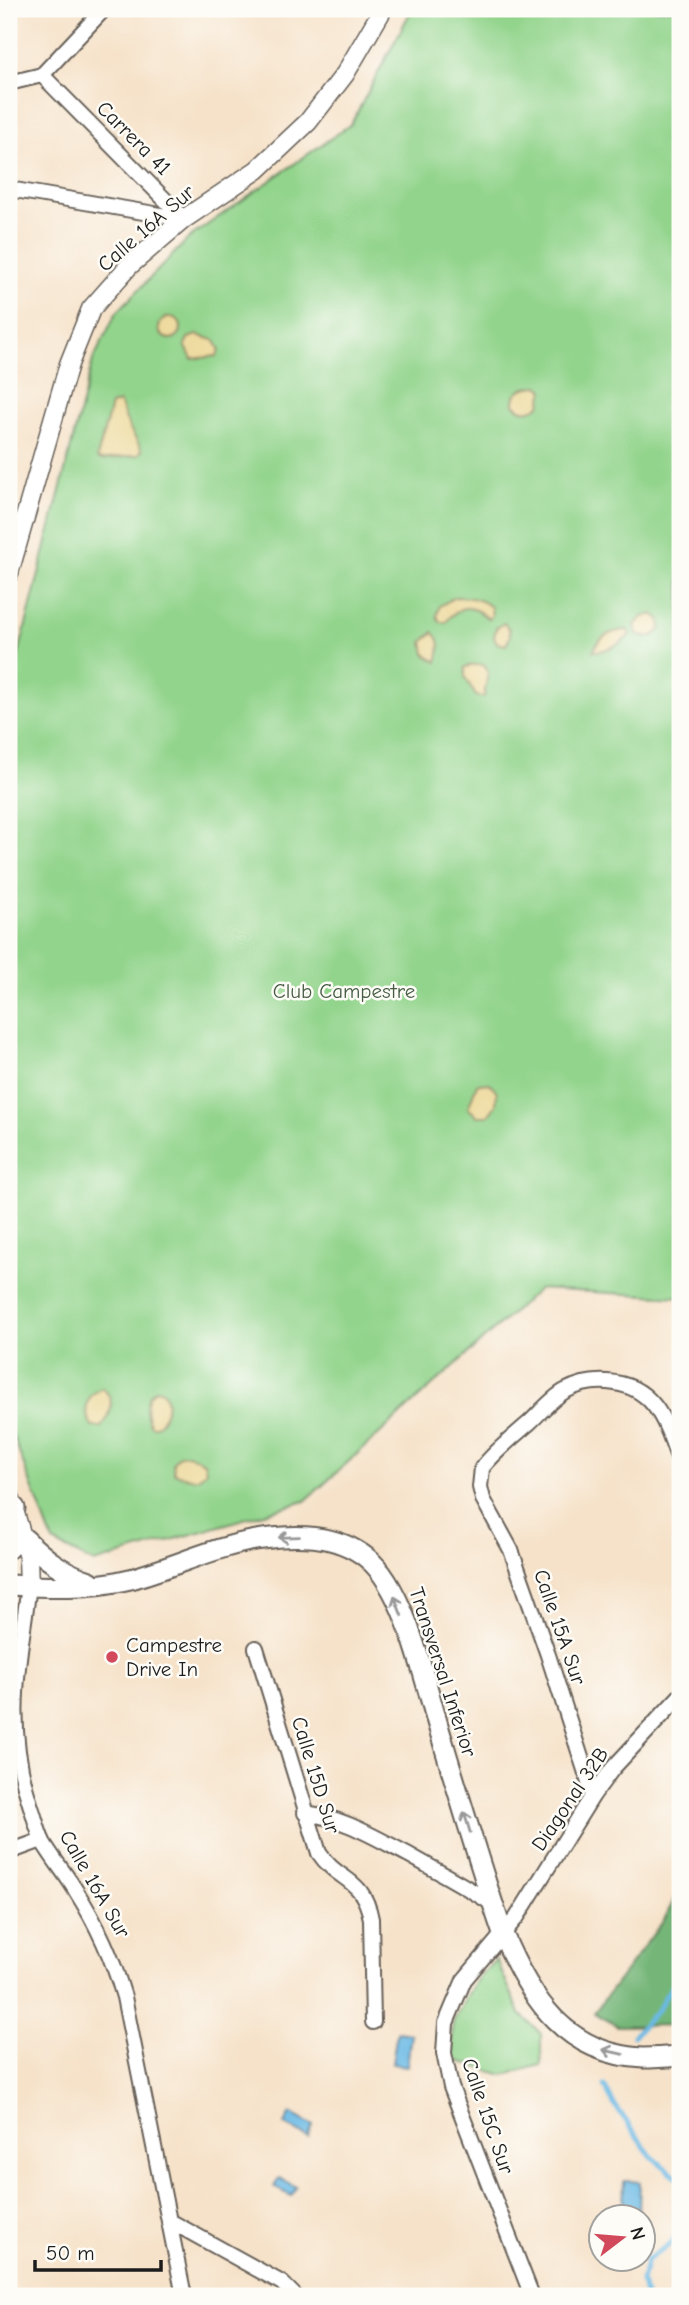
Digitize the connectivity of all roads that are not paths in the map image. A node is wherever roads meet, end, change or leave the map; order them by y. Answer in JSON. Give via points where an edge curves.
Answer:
{"nodes":[{"id":1,"x":104,"y":9,"type":"edge"},
{"id":2,"x":383,"y":9,"type":"edge"},
{"id":3,"x":42,"y":75,"type":"junction"},
{"id":4,"x":9,"y":83,"type":"edge"},
{"id":5,"x":9,"y":189,"type":"edge"},
{"id":6,"x":184,"y":219,"type":"junction"},
{"id":7,"x":9,"y":569,"type":"edge"},
{"id":8,"x":680,"y":1464,"type":"edge"},
{"id":9,"x":12,"y":1501,"type":"edge"},
{"id":10,"x":17,"y":1544,"type":"edge"},
{"id":11,"x":9,"y":1585,"type":"edge"},
{"id":12,"x":102,"y":1585,"type":"junction"},
{"id":13,"x":29,"y":1586,"type":"junction"},
{"id":14,"x":256,"y":1648,"type":"dead end"},
{"id":15,"x":680,"y":1696,"type":"edge"},
{"id":16,"x":593,"y":1795,"type":"junction"},
{"id":17,"x":305,"y":1813,"type":"junction"},
{"id":18,"x":42,"y":1840,"type":"junction"},
{"id":19,"x":9,"y":1852,"type":"edge"},
{"id":20,"x":482,"y":1871,"type":"junction"},
{"id":21,"x":453,"y":1879,"type":"junction"},
{"id":22,"x":493,"y":1904,"type":"junction"},
{"id":23,"x":503,"y":1934,"type":"junction"},
{"id":24,"x":487,"y":1955,"type":"junction"},
{"id":25,"x":513,"y":1958,"type":"junction"},
{"id":26,"x":373,"y":2022,"type":"dead end"},
{"id":27,"x":680,"y":2056,"type":"edge"},
{"id":28,"x":170,"y":2221,"type":"junction"},
{"id":29,"x":196,"y":2235,"type":"junction"},
{"id":30,"x":174,"y":2247,"type":"junction"},
{"id":31,"x":184,"y":2296,"type":"edge"},
{"id":32,"x":295,"y":2296,"type":"edge"},
{"id":33,"x":532,"y":2296,"type":"edge"}],
"edges":[{"from":1,"to":3,"type":"street"},
{"from":2,"to":6,"type":"street","name":"Calle 16A Sur","via":[[345,74],[308,122],[257,170]]},
{"from":3,"to":4,"type":"street"},
{"from":3,"to":6,"type":"street","name":"Carrera 41"},
{"from":5,"to":6,"type":"street"},
{"from":6,"to":7,"type":"street","name":"Calle 16A Sur","via":[[129,267],[92,309],[69,364]]},
{"from":8,"to":16,"type":"street","name":"Calle 15A Sur","via":[[655,1406],[622,1383],[600,1381],[564,1392],[482,1468],[483,1499],[511,1550]]},
{"from":9,"to":10,"type":"main road"},
{"from":10,"to":12,"type":"main road"},
{"from":10,"to":13,"type":"street","name":"Calle 16A Sur","via":[[29,1557]]},
{"from":11,"to":13,"type":"main road","name":"Transversal Inferior"},
{"from":12,"to":13,"type":"main road","name":"Transversal Inferior"},
{"from":20,"to":12,"type":"main road","name":"Transversal Inferior","one_way":true,"via":[[391,1587],[382,1572],[355,1549],[312,1536],[283,1536]]},
{"from":13,"to":18,"type":"street","name":"Calle 16A Sur","via":[[14,1720],[17,1754]]},
{"from":14,"to":17,"type":"street","name":"Calle 15D Sur"},
{"from":15,"to":16,"type":"street","name":"Diagonal 32B","via":[[612,1768]]},
{"from":16,"to":23,"type":"street","name":"Diagonal 32B"},
{"from":17,"to":21,"type":"street","via":[[348,1823]]},
{"from":17,"to":26,"type":"street","name":"Calle 15D Sur","via":[[325,1862],[361,1889],[368,1903]]},
{"from":18,"to":19,"type":"street"},
{"from":18,"to":28,"type":"street","name":"Calle 16A Sur","via":[[99,1931],[115,1967]]},
{"from":20,"to":21,"type":"street"},
{"from":20,"to":22,"type":"main road","name":"Transversal Inferior"},
{"from":21,"to":22,"type":"street"},
{"from":22,"to":23,"type":"main road","name":"Transversal Inferior"},
{"from":23,"to":24,"type":"street","name":"Calle 15C Sur"},
{"from":23,"to":25,"type":"main road","name":"Transversal Inferior"},
{"from":24,"to":25,"type":"street"},
{"from":24,"to":33,"type":"street","name":"Calle 15C Sur","via":[[464,1980],[456,1997],[446,2023],[444,2053],[451,2087]]},
{"from":27,"to":25,"type":"main road","name":"Transversal Inferior","one_way":true,"via":[[616,2053],[578,2038],[540,2004]]},
{"from":28,"to":29,"type":"street"},
{"from":28,"to":30,"type":"street","name":"Calle 16A Sur"},
{"from":29,"to":30,"type":"street"},
{"from":29,"to":32,"type":"street","via":[[282,2283]]},
{"from":30,"to":31,"type":"street","name":"Calle 16A Sur"}]}
